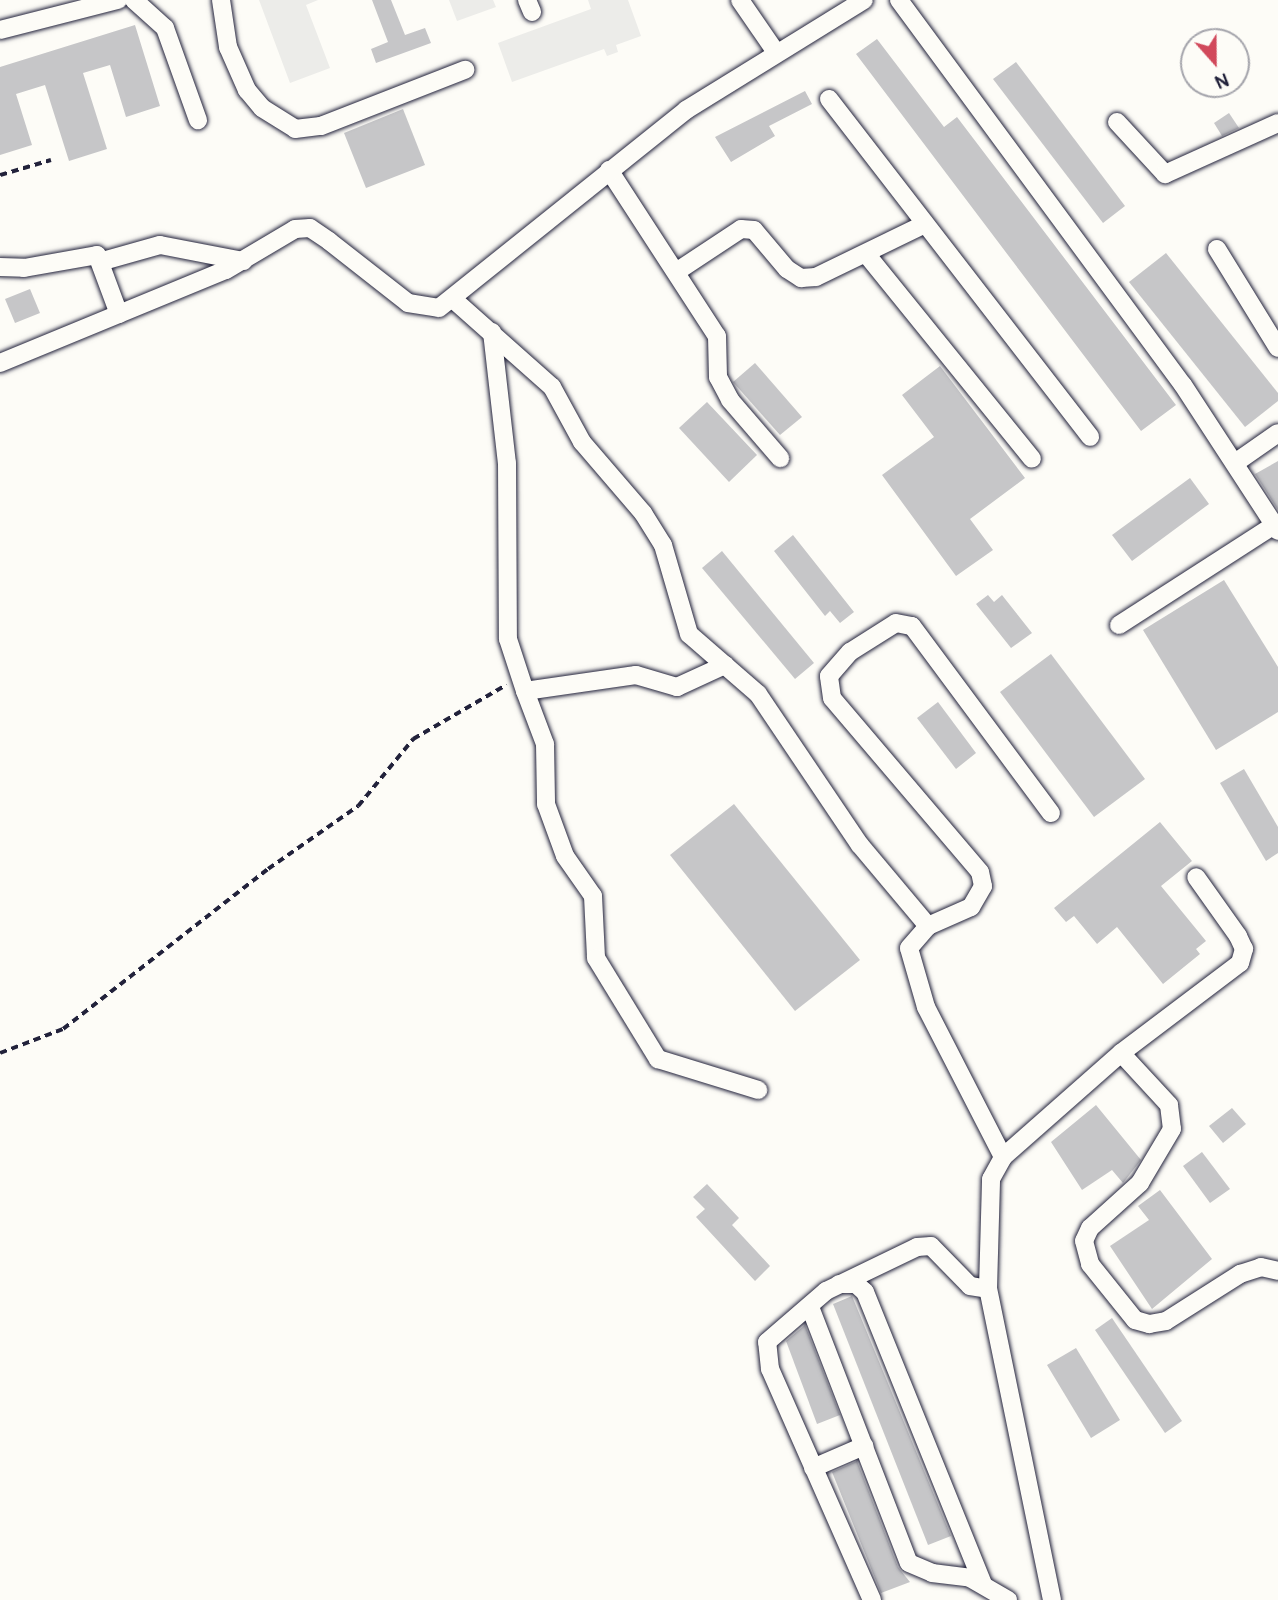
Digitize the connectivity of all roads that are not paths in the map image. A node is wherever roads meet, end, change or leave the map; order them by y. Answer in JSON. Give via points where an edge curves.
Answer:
{"nodes":[{"id":1,"x":118,"y":0,"type":"edge"},
{"id":2,"x":134,"y":0,"type":"edge"},
{"id":3,"x":220,"y":0,"type":"edge"},
{"id":4,"x":740,"y":0,"type":"edge"},
{"id":5,"x":864,"y":0,"type":"edge"},
{"id":6,"x":899,"y":0,"type":"edge"},
{"id":7,"x":0,"y":30,"type":"edge"},
{"id":8,"x":775,"y":51,"type":"junction"},
{"id":9,"x":465,"y":70,"type":"dead end"},
{"id":10,"x":829,"y":99,"type":"dead end"},
{"id":11,"x":198,"y":121,"type":"dead end"},
{"id":12,"x":1117,"y":122,"type":"dead end"},
{"id":13,"x":1278,"y":123,"type":"edge"},
{"id":14,"x":609,"y":170,"type":"junction"},
{"id":15,"x":925,"y":224,"type":"junction"},
{"id":16,"x":1217,"y":249,"type":"dead end"},
{"id":17,"x":867,"y":255,"type":"junction"},
{"id":18,"x":103,"y":261,"type":"junction"},
{"id":19,"x":243,"y":261,"type":"junction"},
{"id":20,"x":0,"y":267,"type":"edge"},
{"id":21,"x":676,"y":272,"type":"junction"},
{"id":22,"x":454,"y":299,"type":"junction"},
{"id":23,"x":119,"y":314,"type":"junction"},
{"id":24,"x":492,"y":332,"type":"junction"},
{"id":25,"x":1278,"y":348,"type":"edge"},
{"id":26,"x":0,"y":363,"type":"edge"},
{"id":27,"x":1278,"y":433,"type":"edge"},
{"id":28,"x":1090,"y":437,"type":"dead end"},
{"id":29,"x":780,"y":458,"type":"dead end"},
{"id":30,"x":1032,"y":459,"type":"dead end"},
{"id":31,"x":1235,"y":463,"type":"junction"},
{"id":32,"x":1276,"y":528,"type":"edge"},
{"id":33,"x":1119,"y":625,"type":"dead end"},
{"id":34,"x":725,"y":665,"type":"junction"},
{"id":35,"x":525,"y":691,"type":"junction"},
{"id":36,"x":1051,"y":813,"type":"dead end"},
{"id":37,"x":1196,"y":877,"type":"dead end"},
{"id":38,"x":928,"y":926,"type":"junction"},
{"id":39,"x":1121,"y":1053,"type":"junction"},
{"id":40,"x":758,"y":1090,"type":"dead end"},
{"id":41,"x":1003,"y":1157,"type":"junction"},
{"id":42,"x":1278,"y":1271,"type":"edge"},
{"id":43,"x":839,"y":1284,"type":"junction"},
{"id":44,"x":988,"y":1289,"type":"junction"},
{"id":45,"x":810,"y":1307,"type":"junction"},
{"id":46,"x":864,"y":1446,"type":"junction"},
{"id":47,"x":813,"y":1468,"type":"junction"},
{"id":48,"x":983,"y":1584,"type":"junction"},
{"id":49,"x":872,"y":1600,"type":"edge"},
{"id":50,"x":1007,"y":1600,"type":"edge"},
{"id":51,"x":1052,"y":1600,"type":"edge"}],
"edges":[{"from":1,"to":7,"type":"street"},
{"from":2,"to":11,"type":"street","via":[[165,29]]},
{"from":3,"to":9,"type":"street","via":[[228,47],[247,90],[262,108],[295,129],[321,126]]},
{"from":4,"to":8,"type":"street"},
{"from":5,"to":8,"type":"street"},
{"from":6,"to":31,"type":"street"},
{"from":8,"to":14,"type":"street"},
{"from":10,"to":15,"type":"street"},
{"from":12,"to":13,"type":"street","via":[[1165,174]]},
{"from":14,"to":21,"type":"street"},
{"from":14,"to":22,"type":"street"},
{"from":15,"to":17,"type":"street"},
{"from":15,"to":28,"type":"street"},
{"from":16,"to":25,"type":"street"},
{"from":17,"to":21,"type":"street","via":[[801,278],[754,230],[741,229]]},
{"from":17,"to":30,"type":"street"},
{"from":18,"to":19,"type":"street","via":[[160,245]]},
{"from":18,"to":20,"type":"street","via":[[83,254],[24,268]]},
{"from":18,"to":23,"type":"street"},
{"from":19,"to":22,"type":"street","via":[[295,229],[310,228],[408,303],[439,308]]},
{"from":19,"to":23,"type":"street"},
{"from":21,"to":29,"type":"street","via":[[717,336],[718,377],[730,400]]},
{"from":22,"to":24,"type":"street"},
{"from":23,"to":26,"type":"street"},
{"from":24,"to":34,"type":"street","via":[[552,387],[582,442],[643,513],[663,545],[689,634]]},
{"from":24,"to":35,"type":"street","via":[[507,463],[508,639]]},
{"from":27,"to":31,"type":"street"},
{"from":31,"to":32,"type":"street"},
{"from":32,"to":33,"type":"street"},
{"from":34,"to":35,"type":"street","via":[[677,687],[636,675]]},
{"from":34,"to":38,"type":"street","via":[[758,694],[860,845]]},
{"from":35,"to":40,"type":"street","via":[[545,744],[546,804],[565,856],[593,896],[596,958],[658,1059]]},
{"from":36,"to":38,"type":"street","via":[[912,626],[896,623],[836,664],[827,688],[832,698],[980,872],[983,886],[971,907]]},
{"from":37,"to":39,"type":"street","via":[[1238,936],[1244,950],[1240,963]]},
{"from":38,"to":41,"type":"street","via":[[909,947],[911,970]]},
{"from":39,"to":41,"type":"street"},
{"from":39,"to":42,"type":"street","via":[[1170,1105],[1172,1129],[1140,1183],[1090,1228],[1084,1241],[1090,1264],[1135,1320],[1149,1324],[1166,1321],[1240,1274],[1261,1267]]},
{"from":41,"to":44,"type":"street","via":[[990,1191]]},
{"from":43,"to":44,"type":"street","via":[[917,1247],[931,1246],[964,1282]]},
{"from":43,"to":45,"type":"street"},
{"from":43,"to":48,"type":"street","via":[[856,1284],[865,1292]]},
{"from":44,"to":51,"type":"street"},
{"from":45,"to":46,"type":"street"},
{"from":45,"to":47,"type":"street","via":[[773,1332],[766,1353]]},
{"from":46,"to":47,"type":"street"},
{"from":46,"to":48,"type":"street","via":[[909,1563]]},
{"from":47,"to":49,"type":"street"},
{"from":48,"to":50,"type":"street"}]}
